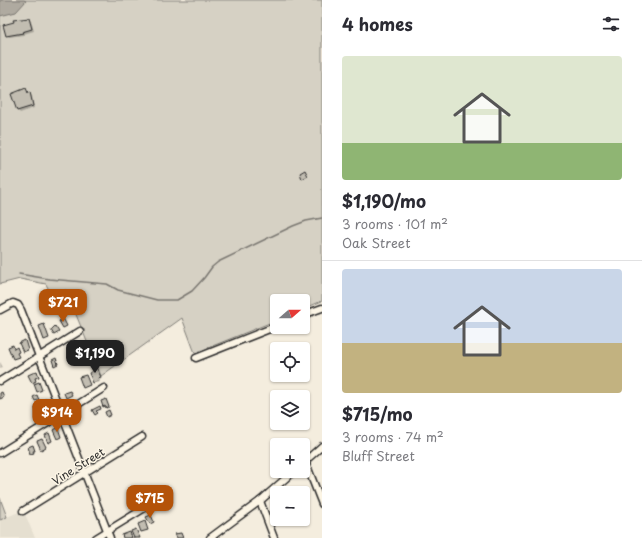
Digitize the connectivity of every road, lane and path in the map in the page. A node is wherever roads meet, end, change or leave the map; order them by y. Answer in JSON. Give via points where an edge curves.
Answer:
{"nodes":[{"id":1,"x":322,"y":308,"type":"edge"},
{"id":2,"x":0,"y":310,"type":"edge"},
{"id":3,"x":310,"y":312,"type":"edge"},
{"id":4,"x":270,"y":329,"type":"edge"},
{"id":5,"x":80,"y":331,"type":"dead end"},
{"id":6,"x":39,"y":357,"type":"junction"},
{"id":7,"x":196,"y":358,"type":"dead end"},
{"id":8,"x":0,"y":381,"type":"edge"},
{"id":9,"x":104,"y":388,"type":"dead end"},
{"id":10,"x":62,"y":415,"type":"junction"},
{"id":11,"x":142,"y":437,"type":"dead end"},
{"id":12,"x":322,"y":446,"type":"edge"},
{"id":13,"x":0,"y":453,"type":"edge"},
{"id":14,"x":310,"y":457,"type":"edge"},
{"id":15,"x":85,"y":474,"type":"junction"},
{"id":16,"x":310,"y":476,"type":"edge"},
{"id":17,"x":286,"y":478,"type":"edge"},
{"id":18,"x":260,"y":501,"type":"junction"},
{"id":19,"x":322,"y":504,"type":"edge"},
{"id":20,"x":148,"y":506,"type":"dead end"},
{"id":21,"x":23,"y":511,"type":"dead end"},
{"id":22,"x":107,"y":531,"type":"junction"},
{"id":23,"x":212,"y":537,"type":"edge"},
{"id":24,"x":96,"y":538,"type":"edge"},
{"id":25,"x":110,"y":538,"type":"edge"},
{"id":26,"x":274,"y":538,"type":"edge"}],
"edges":[{"from":1,"to":3,"type":"street"},
{"from":2,"to":6,"type":"street","via":[[13,303],[19,307]]},
{"from":4,"to":7,"type":"street"},
{"from":5,"to":6,"type":"street"},
{"from":6,"to":8,"type":"street"},
{"from":6,"to":10,"type":"street"},
{"from":9,"to":10,"type":"street"},
{"from":10,"to":13,"type":"street"},
{"from":10,"to":15,"type":"street"},
{"from":11,"to":15,"type":"street","name":"Vine Street"},
{"from":12,"to":14,"type":"street"},
{"from":15,"to":21,"type":"street","name":"Vine Street"},
{"from":15,"to":22,"type":"street"},
{"from":16,"to":19,"type":"street"},
{"from":17,"to":18,"type":"street"},
{"from":18,"to":23,"type":"street"},
{"from":18,"to":26,"type":"street"},
{"from":20,"to":22,"type":"street"},
{"from":22,"to":24,"type":"street"},
{"from":22,"to":25,"type":"street"}]}
